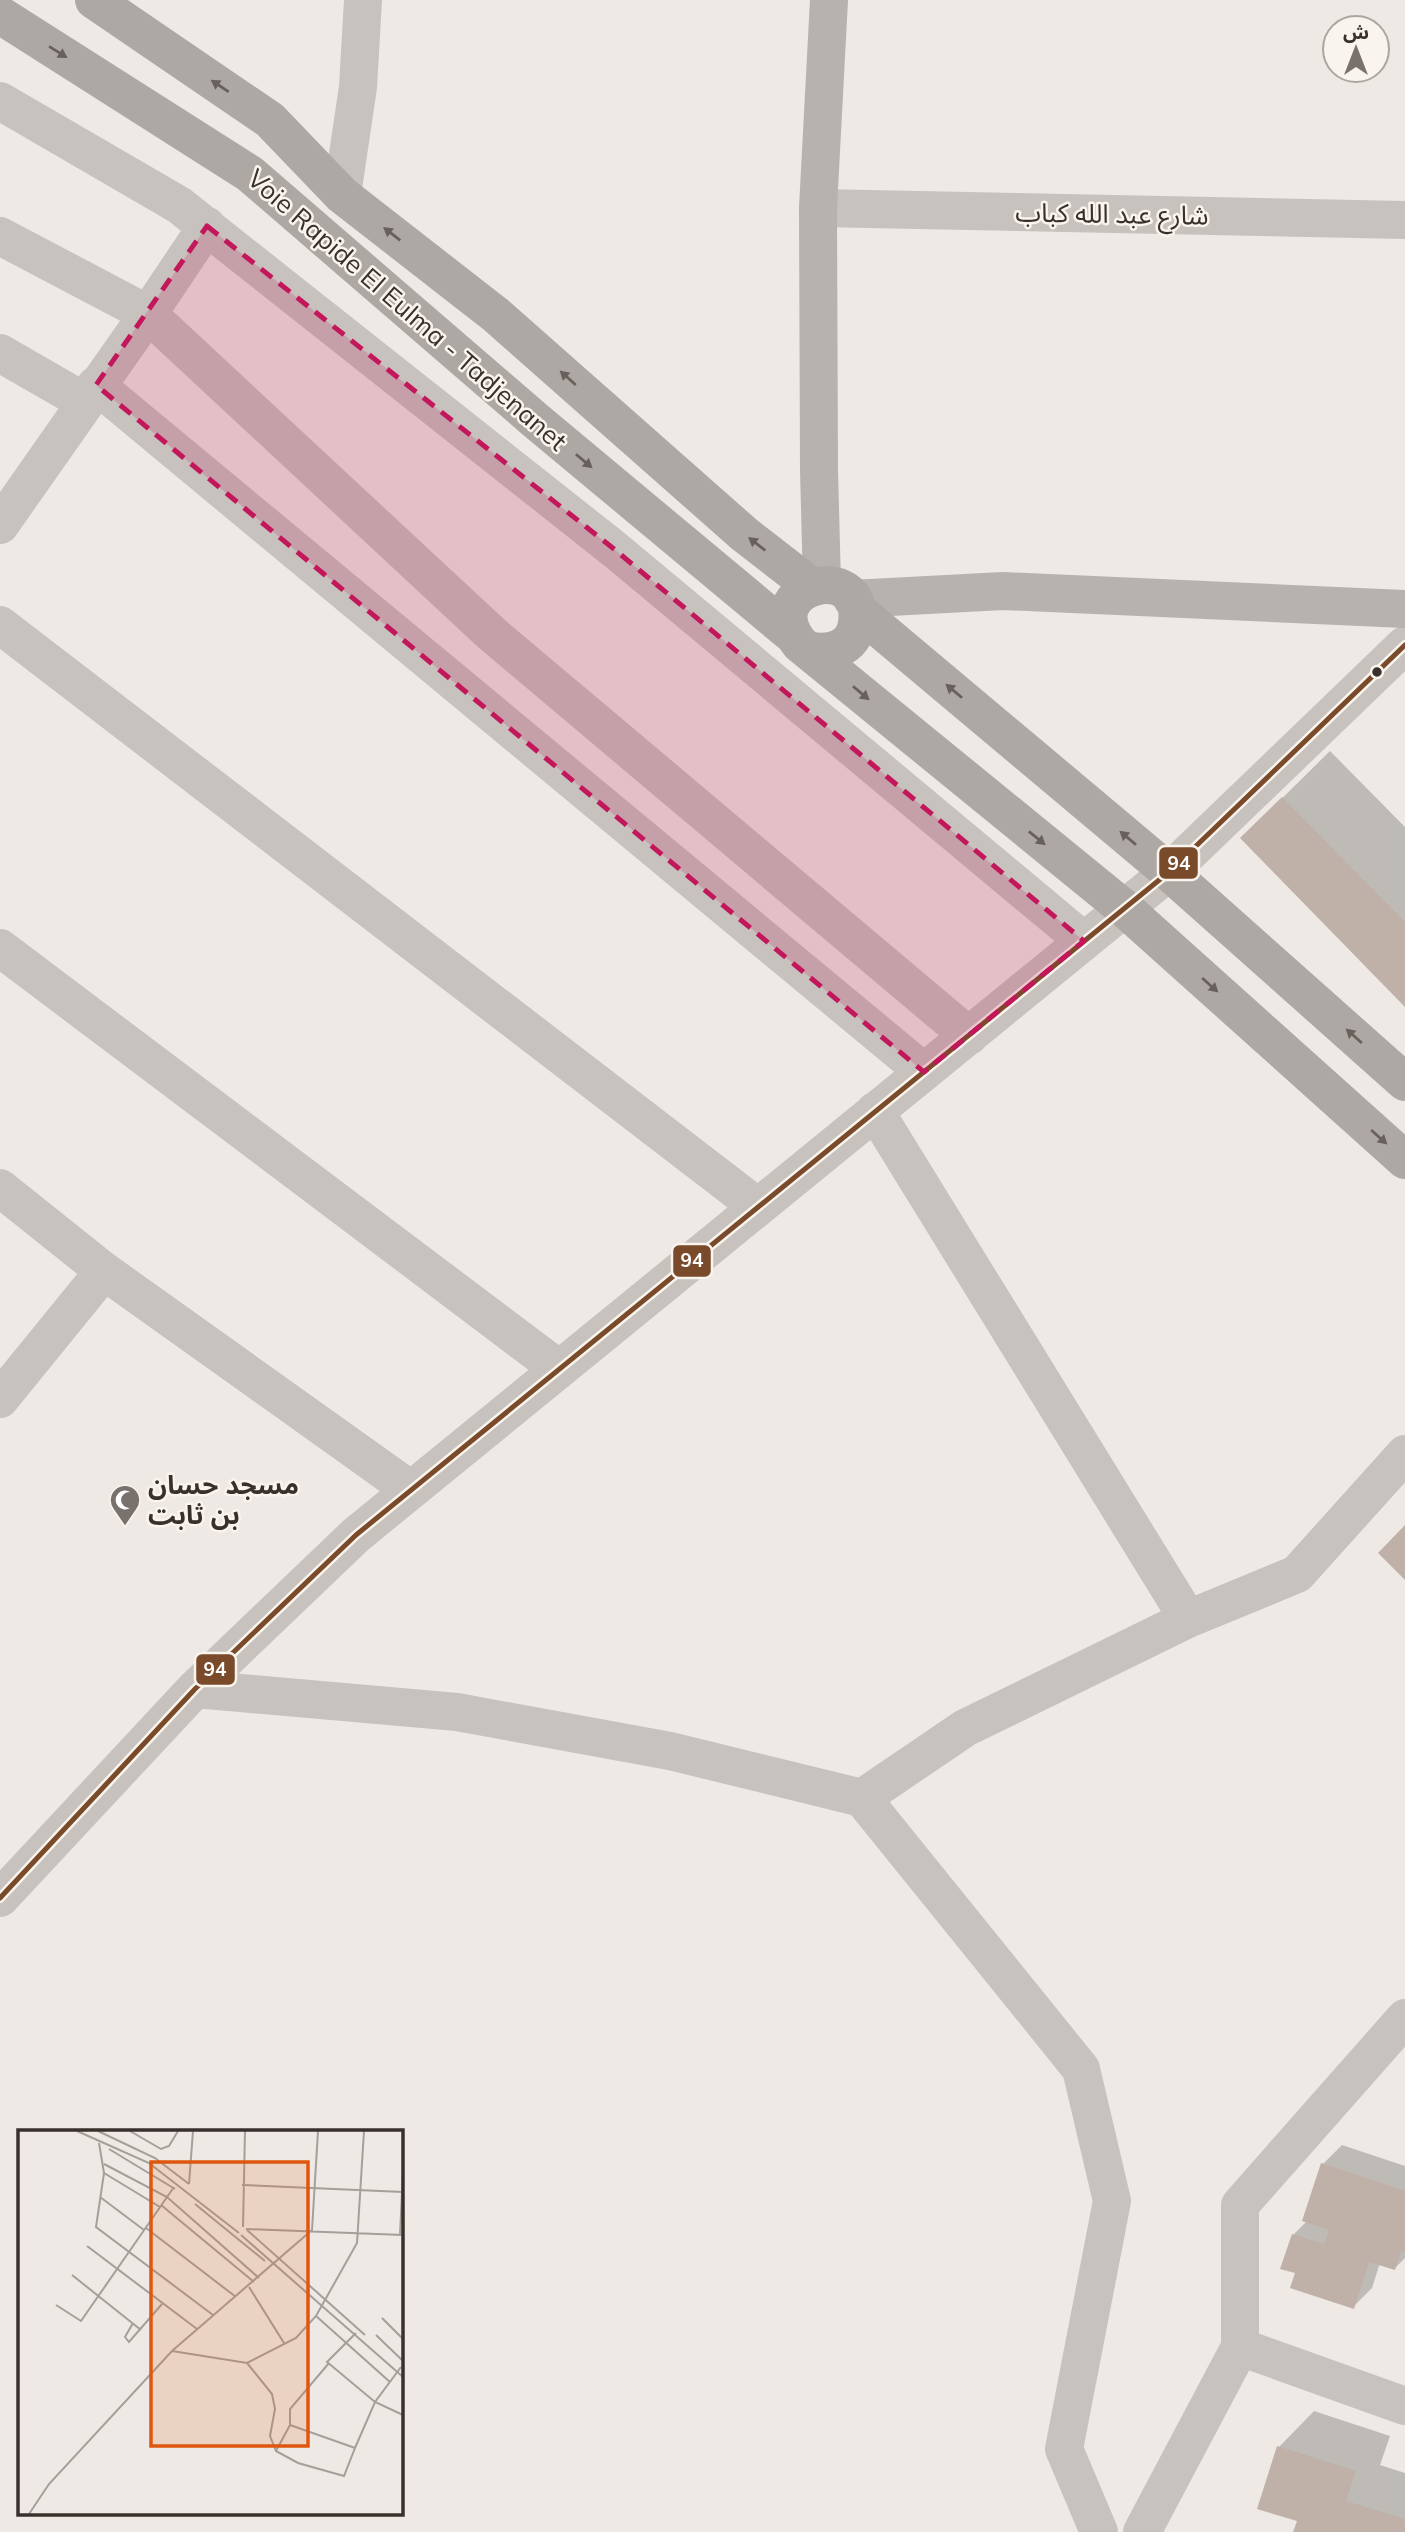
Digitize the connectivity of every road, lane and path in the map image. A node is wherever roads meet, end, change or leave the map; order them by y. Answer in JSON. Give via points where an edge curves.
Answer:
{"nodes":[{"id":1,"x":94,"y":0,"type":"edge"},
{"id":2,"x":363,"y":0,"type":"edge"},
{"id":3,"x":829,"y":0,"type":"edge"},
{"id":4,"x":0,"y":15,"type":"edge"},
{"id":5,"x":0,"y":101,"type":"edge"},
{"id":6,"x":342,"y":195,"type":"junction"},
{"id":7,"x":818,"y":208,"type":"junction"},
{"id":8,"x":1405,"y":220,"type":"edge"},
{"id":9,"x":207,"y":226,"type":"junction"},
{"id":10,"x":0,"y":236,"type":"edge"},
{"id":11,"x":148,"y":314,"type":"junction"},
{"id":12,"x":0,"y":353,"type":"edge"},
{"id":13,"x":91,"y":393,"type":"junction"},
{"id":14,"x":0,"y":525,"type":"edge"},
{"id":15,"x":836,"y":595,"type":"junction"},
{"id":16,"x":1405,"y":609,"type":"edge"},
{"id":17,"x":0,"y":625,"type":"edge"},
{"id":18,"x":801,"y":642,"type":"junction"},
{"id":19,"x":1405,"y":645,"type":"edge"},
{"id":20,"x":1169,"y":872,"type":"junction"},
{"id":21,"x":1125,"y":909,"type":"junction"},
{"id":22,"x":1084,"y":941,"type":"junction"},
{"id":23,"x":0,"y":948,"type":"edge"},
{"id":24,"x":969,"y":1036,"type":"junction"},
{"id":25,"x":924,"y":1072,"type":"junction"},
{"id":26,"x":1405,"y":1082,"type":"edge"},
{"id":27,"x":875,"y":1111,"type":"junction"},
{"id":28,"x":1405,"y":1160,"type":"edge"},
{"id":29,"x":0,"y":1188,"type":"edge"},
{"id":30,"x":758,"y":1207,"type":"junction"},
{"id":31,"x":104,"y":1271,"type":"junction"},
{"id":32,"x":559,"y":1369,"type":"junction"},
{"id":33,"x":0,"y":1399,"type":"edge"},
{"id":34,"x":1405,"y":1454,"type":"edge"},
{"id":35,"x":411,"y":1490,"type":"junction"},
{"id":36,"x":1188,"y":1619,"type":"junction"},
{"id":37,"x":195,"y":1689,"type":"junction"},
{"id":38,"x":862,"y":1798,"type":"junction"},
{"id":39,"x":0,"y":1898,"type":"edge"},
{"id":40,"x":1405,"y":2018,"type":"edge"},
{"id":41,"x":1240,"y":2347,"type":"junction"},
{"id":42,"x":1405,"y":2406,"type":"edge"},
{"id":43,"x":1099,"y":2532,"type":"edge"},
{"id":44,"x":1142,"y":2532,"type":"edge"}],
"edges":[{"from":6,"to":1,"type":"highway","name":"Voie Rapide El Eulma - Tadjenanet","one_way":true,"via":[[270,120]]},
{"from":2,"to":6,"type":"street","via":[[358,87]]},
{"from":3,"to":7,"type":"street"},
{"from":4,"to":18,"type":"highway","name":"Voie Rapide El Eulma - Tadjenanet","one_way":true,"via":[[250,174]]},
{"from":5,"to":9,"type":"street","via":[[179,205]]},
{"from":15,"to":6,"type":"highway","name":"Voie Rapide El Eulma - Tadjenanet","one_way":true,"via":[[744,534],[496,315]]},
{"from":7,"to":8,"type":"street","name":"شارع عبد الله كباب"},
{"from":7,"to":15,"type":"street","via":[[819,470]]},
{"from":9,"to":11,"type":"street"},
{"from":9,"to":22,"type":"street","via":[[614,549]]},
{"from":10,"to":11,"type":"street"},
{"from":11,"to":13,"type":"street"},
{"from":11,"to":24,"type":"street","via":[[492,634]]},
{"from":12,"to":13,"type":"street"},
{"from":13,"to":14,"type":"street"},
{"from":13,"to":25,"type":"street"},
{"from":15,"to":16,"type":"street","via":[[1003,591]]},
{"from":15,"to":18,"type":"highway","via":[[801,592],[793,601],[789,624]]},
{"from":15,"to":18,"type":"highway","via":[[855,633],[849,642],[831,653]]},
{"from":20,"to":15,"type":"highway","name":"Voie Rapide El Eulma - Tadjenanet","one_way":true},
{"from":17,"to":30,"type":"street"},
{"from":18,"to":21,"type":"highway","name":"Voie Rapide El Eulma - Tadjenanet","one_way":true},
{"from":19,"to":20,"type":"street"},
{"from":20,"to":21,"type":"street"},
{"from":26,"to":20,"type":"highway","name":"Voie Rapide El Eulma - Tadjenanet","one_way":true},
{"from":21,"to":22,"type":"street"},
{"from":21,"to":28,"type":"highway","name":"Voie Rapide El Eulma - Tadjenanet","one_way":true},
{"from":22,"to":24,"type":"street"},
{"from":23,"to":32,"type":"street"},
{"from":24,"to":25,"type":"street"},
{"from":25,"to":27,"type":"street"},
{"from":27,"to":30,"type":"street"},
{"from":27,"to":36,"type":"street"},
{"from":29,"to":31,"type":"street"},
{"from":30,"to":32,"type":"street"},
{"from":31,"to":33,"type":"street"},
{"from":31,"to":35,"type":"street"},
{"from":32,"to":35,"type":"street"},
{"from":34,"to":36,"type":"street","via":[[1297,1574]]},
{"from":35,"to":37,"type":"street","via":[[356,1535]]},
{"from":36,"to":38,"type":"street","via":[[965,1728]]},
{"from":37,"to":38,"type":"street","via":[[457,1712],[670,1751]]},
{"from":37,"to":39,"type":"street"},
{"from":38,"to":43,"type":"street","via":[[1081,2069],[1112,2202],[1065,2449]]},
{"from":40,"to":41,"type":"street","via":[[1240,2205]]},
{"from":41,"to":42,"type":"street"},
{"from":41,"to":44,"type":"street"}]}
